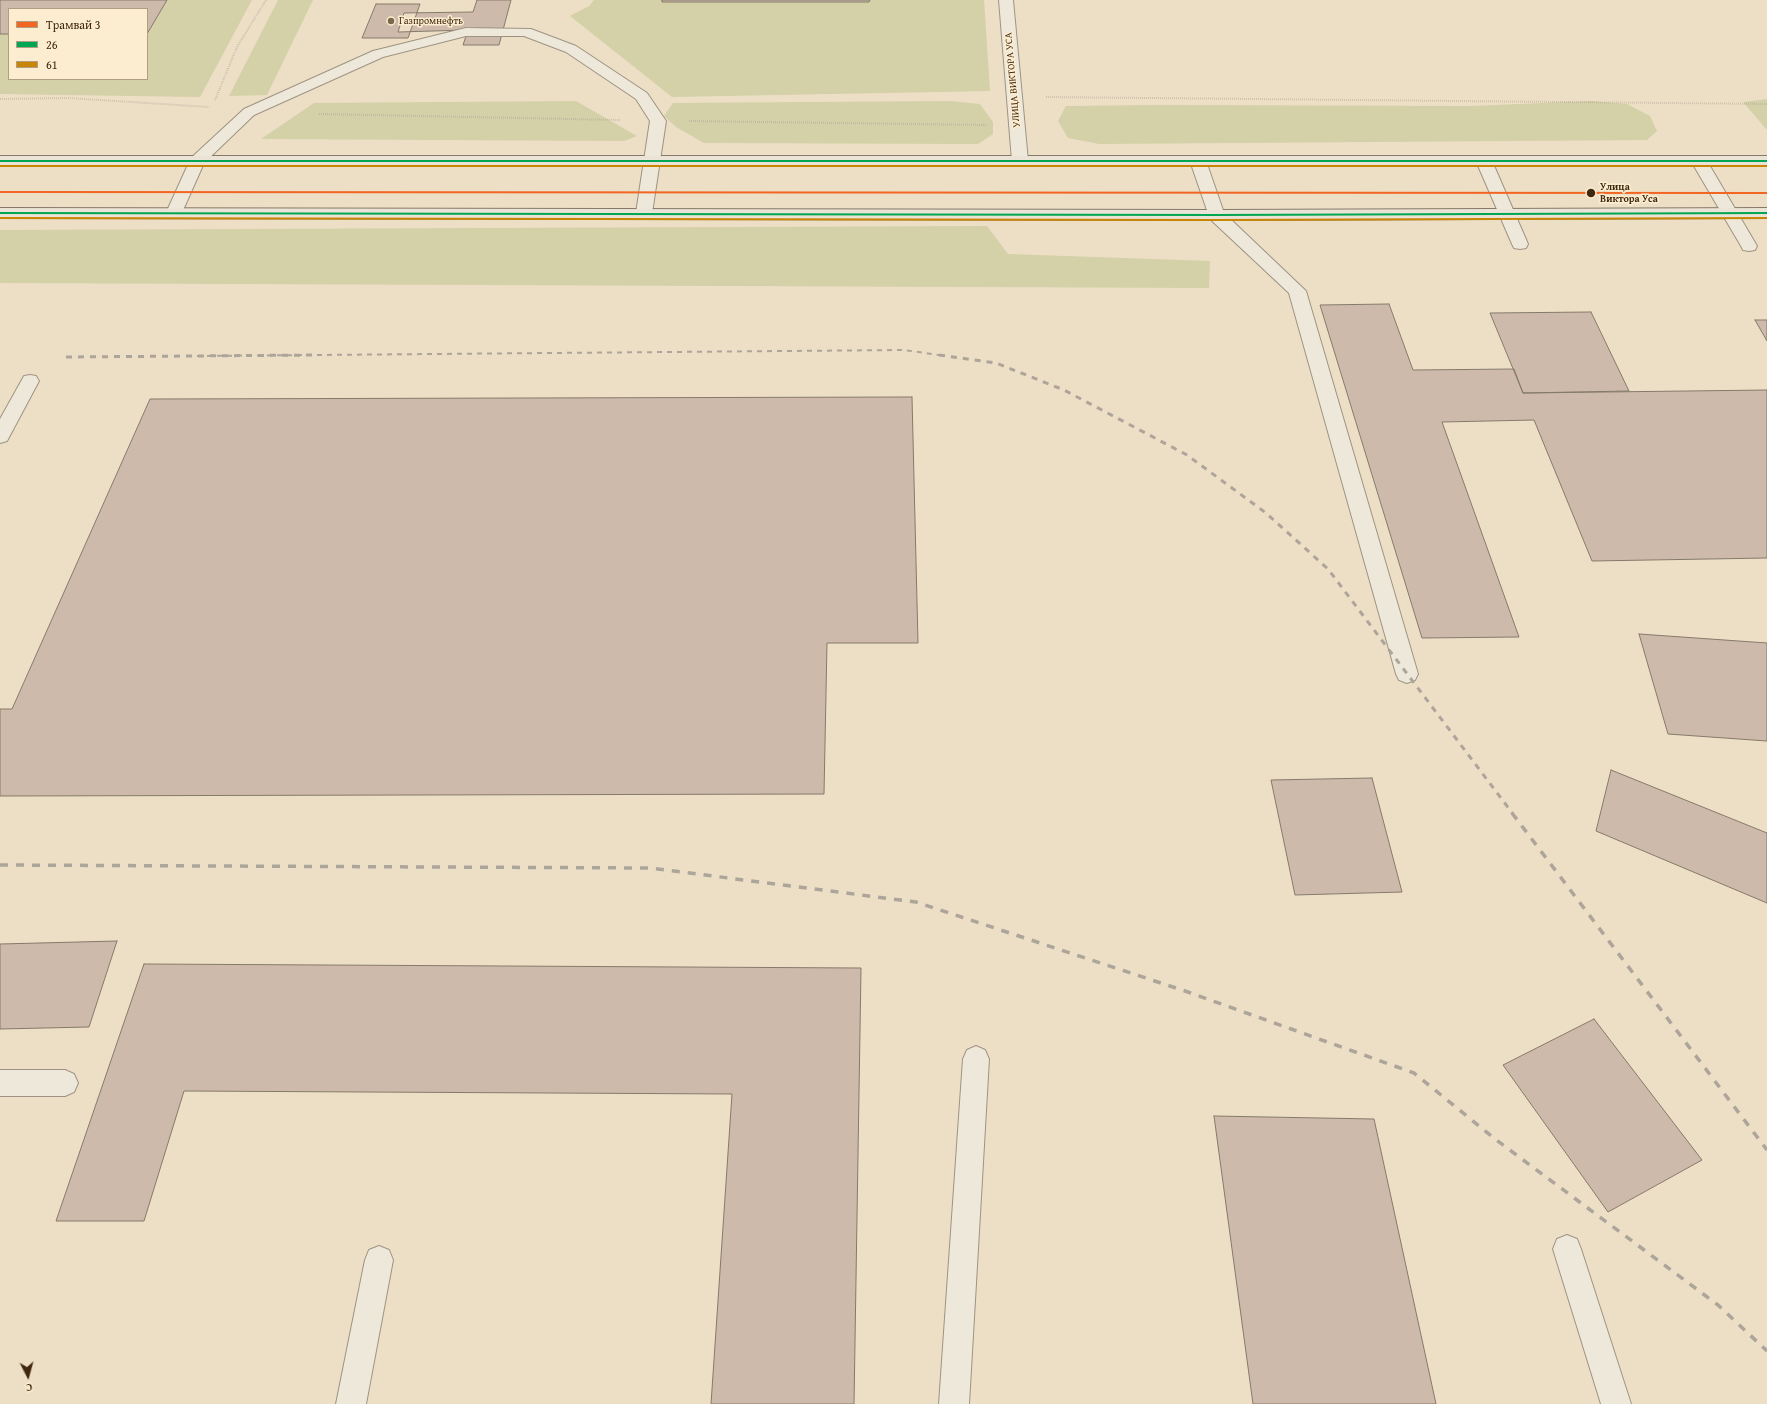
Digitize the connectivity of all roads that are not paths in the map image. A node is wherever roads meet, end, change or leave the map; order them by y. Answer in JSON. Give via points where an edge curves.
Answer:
{"nodes":[{"id":1,"x":1006,"y":0,"type":"edge"},
{"id":2,"x":652,"y":160,"type":"junction"},
{"id":3,"x":0,"y":161,"type":"edge"},
{"id":4,"x":197,"y":161,"type":"junction"},
{"id":5,"x":1020,"y":161,"type":"junction"},
{"id":6,"x":1198,"y":161,"type":"junction"},
{"id":7,"x":1484,"y":161,"type":"junction"},
{"id":8,"x":1699,"y":161,"type":"junction"},
{"id":9,"x":1767,"y":161,"type":"edge"},
{"id":10,"x":0,"y":213,"type":"edge"},
{"id":11,"x":174,"y":213,"type":"junction"},
{"id":12,"x":644,"y":213,"type":"junction"},
{"id":13,"x":1730,"y":213,"type":"junction"},
{"id":14,"x":1767,"y":213,"type":"edge"},
{"id":15,"x":1507,"y":214,"type":"junction"},
{"id":16,"x":1216,"y":215,"type":"junction"},
{"id":17,"x":1520,"y":244,"type":"dead end"},
{"id":18,"x":1749,"y":246,"type":"dead end"},
{"id":19,"x":30,"y":381,"type":"dead end"},
{"id":20,"x":0,"y":436,"type":"edge"},
{"id":21,"x":1407,"y":674,"type":"dead end"},
{"id":22,"x":976,"y":1059,"type":"dead end"},
{"id":23,"x":0,"y":1083,"type":"edge"},
{"id":24,"x":65,"y":1083,"type":"dead end"},
{"id":25,"x":1567,"y":1249,"type":"dead end"},
{"id":26,"x":380,"y":1260,"type":"dead end"},
{"id":27,"x":351,"y":1404,"type":"edge"},
{"id":28,"x":954,"y":1404,"type":"edge"},
{"id":29,"x":1616,"y":1404,"type":"edge"}],
"edges":[{"from":1,"to":5,"type":"street","name":"УЛИЦА ВИКТОРА УСА"},
{"from":2,"to":4,"type":"highway"},
{"from":2,"to":4,"type":"street","via":[[658,121],[642,96],[571,49],[526,32],[466,32],[378,54],[249,112]]},
{"from":2,"to":5,"type":"highway"},
{"from":2,"to":12,"type":"street"},
{"from":3,"to":4,"type":"highway"},
{"from":4,"to":11,"type":"street"},
{"from":5,"to":6,"type":"highway"},
{"from":6,"to":7,"type":"highway"},
{"from":6,"to":16,"type":"street"},
{"from":7,"to":8,"type":"highway"},
{"from":7,"to":15,"type":"street"},
{"from":8,"to":9,"type":"highway"},
{"from":8,"to":13,"type":"street"},
{"from":10,"to":11,"type":"highway"},
{"from":11,"to":12,"type":"highway"},
{"from":12,"to":16,"type":"highway"},
{"from":13,"to":14,"type":"highway"},
{"from":13,"to":15,"type":"highway"},
{"from":13,"to":18,"type":"street"},
{"from":15,"to":16,"type":"highway"},
{"from":15,"to":17,"type":"street"},
{"from":16,"to":21,"type":"street","via":[[1297,291]]},
{"from":19,"to":20,"type":"street"},
{"from":22,"to":28,"type":"street"},
{"from":23,"to":24,"type":"street"},
{"from":25,"to":29,"type":"street"},
{"from":26,"to":27,"type":"street"}]}
